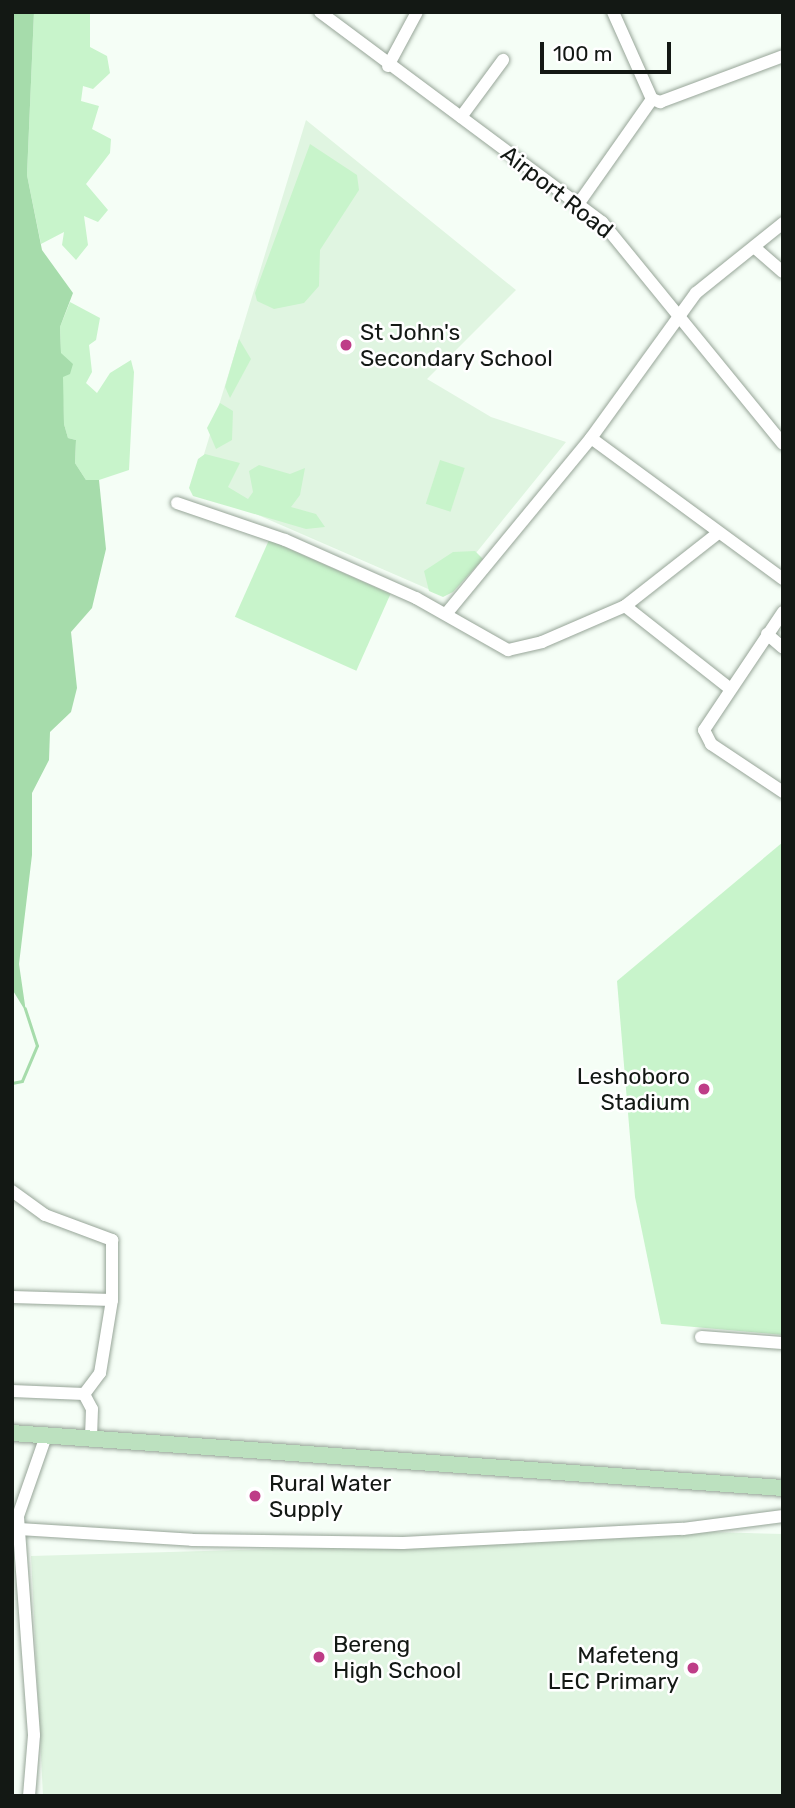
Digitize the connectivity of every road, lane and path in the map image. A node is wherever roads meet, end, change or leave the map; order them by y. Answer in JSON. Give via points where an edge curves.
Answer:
{"nodes":[{"id":1,"x":416,"y":12,"type":"edge"},
{"id":2,"x":613,"y":12,"type":"edge"},
{"id":3,"x":319,"y":14,"type":"edge"},
{"id":4,"x":783,"y":56,"type":"edge"},
{"id":5,"x":503,"y":60,"type":"dead end"},
{"id":6,"x":387,"y":66,"type":"junction"},
{"id":7,"x":652,"y":99,"type":"junction"},
{"id":8,"x":461,"y":117,"type":"junction"},
{"id":9,"x":579,"y":203,"type":"junction"},
{"id":10,"x":783,"y":223,"type":"edge"},
{"id":11,"x":754,"y":247,"type":"junction"},
{"id":12,"x":783,"y":272,"type":"edge"},
{"id":13,"x":678,"y":314,"type":"junction"},
{"id":14,"x":592,"y":438,"type":"junction"},
{"id":15,"x":783,"y":444,"type":"edge"},
{"id":16,"x":177,"y":503,"type":"dead end"},
{"id":17,"x":718,"y":533,"type":"junction"},
{"id":18,"x":783,"y":579,"type":"edge"},
{"id":19,"x":625,"y":606,"type":"junction"},
{"id":20,"x":783,"y":612,"type":"edge"},
{"id":21,"x":446,"y":614,"type":"junction"},
{"id":22,"x":767,"y":634,"type":"junction"},
{"id":23,"x":783,"y":648,"type":"edge"},
{"id":24,"x":728,"y":687,"type":"junction"},
{"id":25,"x":783,"y":792,"type":"edge"},
{"id":26,"x":12,"y":1191,"type":"edge"},
{"id":27,"x":12,"y":1297,"type":"edge"},
{"id":28,"x":112,"y":1300,"type":"junction"},
{"id":29,"x":701,"y":1337,"type":"dead end"},
{"id":30,"x":783,"y":1343,"type":"edge"},
{"id":31,"x":12,"y":1391,"type":"edge"},
{"id":32,"x":85,"y":1394,"type":"junction"},
{"id":33,"x":12,"y":1433,"type":"edge"},
{"id":34,"x":46,"y":1436,"type":"junction"},
{"id":35,"x":91,"y":1437,"type":"junction"},
{"id":36,"x":783,"y":1488,"type":"edge"},
{"id":37,"x":783,"y":1516,"type":"edge"},
{"id":38,"x":19,"y":1529,"type":"junction"},
{"id":39,"x":29,"y":1796,"type":"edge"}],
"edges":[{"from":1,"to":6,"type":"street"},
{"from":2,"to":7,"type":"street"},
{"from":3,"to":6,"type":"street","name":"Airport Road"},
{"from":4,"to":7,"type":"street","via":[[671,100]]},
{"from":5,"to":8,"type":"street"},
{"from":6,"to":8,"type":"street","name":"Airport Road"},
{"from":7,"to":9,"type":"street"},
{"from":8,"to":9,"type":"street","name":"Airport Road"},
{"from":9,"to":13,"type":"street","name":"Airport Road","via":[[609,230]]},
{"from":10,"to":11,"type":"street"},
{"from":11,"to":12,"type":"street"},
{"from":11,"to":13,"type":"street"},
{"from":13,"to":14,"type":"street"},
{"from":13,"to":15,"type":"street","name":"Airport Road"},
{"from":14,"to":17,"type":"street"},
{"from":14,"to":21,"type":"street"},
{"from":16,"to":21,"type":"street","via":[[285,540]]},
{"from":17,"to":18,"type":"street"},
{"from":17,"to":19,"type":"street"},
{"from":19,"to":21,"type":"street","via":[[542,642],[508,650]]},
{"from":19,"to":24,"type":"street"},
{"from":20,"to":22,"type":"street"},
{"from":22,"to":23,"type":"street"},
{"from":22,"to":24,"type":"street"},
{"from":24,"to":25,"type":"street","via":[[708,718],[708,737]]},
{"from":26,"to":28,"type":"street","via":[[45,1215],[109,1236]]},
{"from":27,"to":28,"type":"street"},
{"from":28,"to":32,"type":"street","via":[[100,1373]]},
{"from":29,"to":30,"type":"street"},
{"from":31,"to":32,"type":"street"},
{"from":32,"to":35,"type":"street","via":[[92,1409]]},
{"from":33,"to":34,"type":"main road"},
{"from":34,"to":35,"type":"main road"},
{"from":34,"to":38,"type":"street","via":[[18,1516]]},
{"from":35,"to":36,"type":"main road"},
{"from":37,"to":38,"type":"street","via":[[682,1529],[403,1543],[192,1540]]},
{"from":38,"to":39,"type":"street","via":[[34,1735]]}]}
